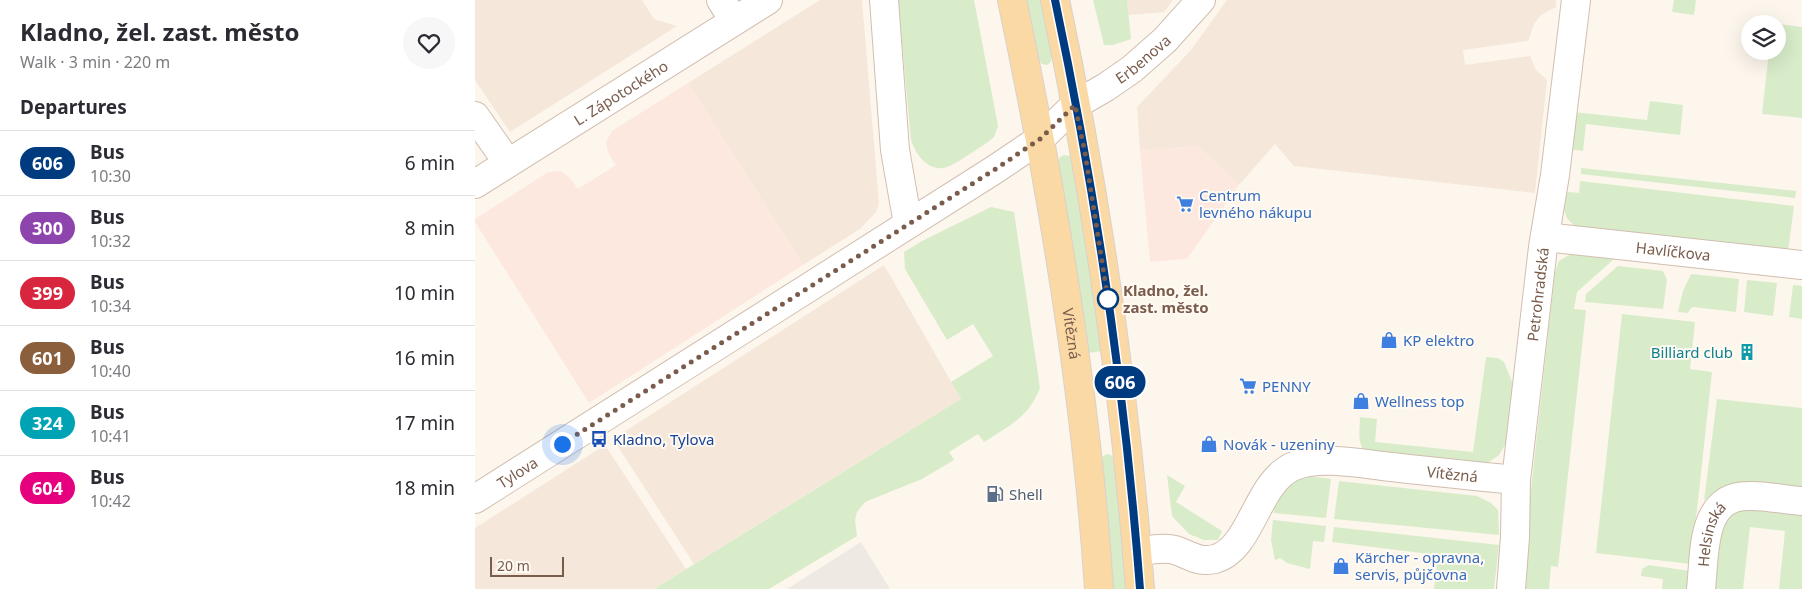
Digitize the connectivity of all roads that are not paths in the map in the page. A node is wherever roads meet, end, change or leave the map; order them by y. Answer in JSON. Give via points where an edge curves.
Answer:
{"nodes":[{"id":1,"x":768,"y":0,"type":"edge"},
{"id":2,"x":884,"y":0,"type":"edge"},
{"id":3,"x":1012,"y":0,"type":"edge"},
{"id":4,"x":1055,"y":0,"type":"edge"},
{"id":5,"x":1201,"y":0,"type":"edge"},
{"id":6,"x":1575,"y":0,"type":"edge"},
{"id":7,"x":727,"y":10,"type":"edge"},
{"id":8,"x":1075,"y":105,"type":"junction"},
{"id":9,"x":475,"y":116,"type":"edge"},
{"id":10,"x":1040,"y":139,"type":"junction"},
{"id":11,"x":508,"y":164,"type":"junction"},
{"id":12,"x":475,"y":184,"type":"edge"},
{"id":13,"x":908,"y":224,"type":"junction"},
{"id":14,"x":1545,"y":237,"type":"junction"},
{"id":15,"x":1802,"y":265,"type":"edge"},
{"id":16,"x":1516,"y":480,"type":"junction"},
{"id":17,"x":475,"y":499,"type":"edge"},
{"id":18,"x":1802,"y":502,"type":"edge"},
{"id":19,"x":1137,"y":552,"type":"junction"},
{"id":20,"x":1099,"y":589,"type":"edge"},
{"id":21,"x":1140,"y":589,"type":"edge"},
{"id":22,"x":1511,"y":589,"type":"edge"},
{"id":23,"x":1701,"y":589,"type":"edge"}],
"edges":[{"from":1,"to":7,"type":"street","name":"L. Zápotockého"},
{"from":2,"to":13,"type":"street","via":[[895,150]]},
{"from":3,"to":10,"type":"main road","name":"Vítězná"},
{"from":4,"to":8,"type":"main road"},
{"from":5,"to":8,"type":"street","name":"Erbenova","via":[[1170,35],[1137,64]]},
{"from":6,"to":14,"type":"street","name":"Petrohradská"},
{"from":7,"to":11,"type":"street","name":"L. Zápotockého"},
{"from":8,"to":10,"type":"street"},
{"from":8,"to":19,"type":"main road","via":[[1117,360]]},
{"from":9,"to":11,"type":"street"},
{"from":10,"to":13,"type":"street","name":"Tylova"},
{"from":10,"to":20,"type":"main road","name":"Vítězná","via":[[1076,363]]},
{"from":11,"to":12,"type":"street","name":"L. Zápotockého"},
{"from":13,"to":17,"type":"street","name":"Tylova"},
{"from":14,"to":15,"type":"street","name":"Havlíčkova"},
{"from":14,"to":16,"type":"street","name":"Petrohradská"},
{"from":16,"to":19,"type":"street","name":"Vítězná","via":[[1339,462],[1302,463],[1275,479],[1236,544],[1222,556],[1201,560],[1175,550]]},
{"from":16,"to":22,"type":"street","name":"Petrohradská"},
{"from":18,"to":23,"type":"street","name":"Helsinská","via":[[1749,496],[1730,499],[1722,504],[1707,529]]},
{"from":19,"to":21,"type":"main road"}]}
